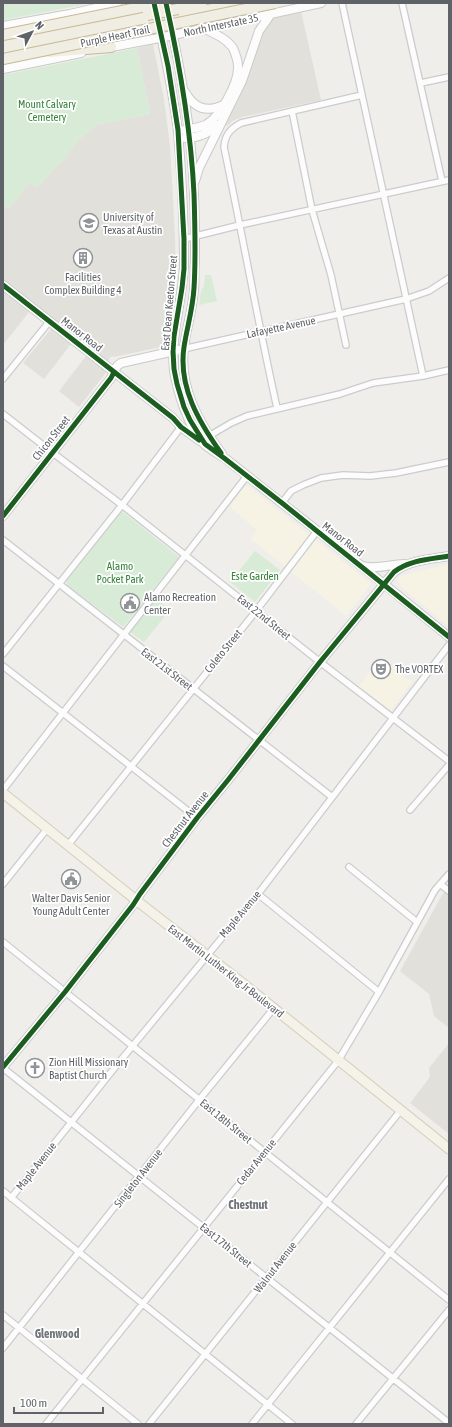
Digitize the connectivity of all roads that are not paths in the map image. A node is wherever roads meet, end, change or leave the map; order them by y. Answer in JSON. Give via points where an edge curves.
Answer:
{"nodes":[{"id":1,"x":116,"y":3,"type":"edge"},
{"id":2,"x":154,"y":3,"type":"edge"},
{"id":3,"x":162,"y":3,"type":"edge"},
{"id":4,"x":166,"y":3,"type":"edge"},
{"id":5,"x":202,"y":3,"type":"edge"},
{"id":6,"x":237,"y":3,"type":"edge"},
{"id":7,"x":275,"y":3,"type":"edge"},
{"id":8,"x":320,"y":3,"type":"edge"},
{"id":9,"x":342,"y":3,"type":"edge"},
{"id":10,"x":402,"y":3,"type":"edge"},
{"id":11,"x":178,"y":13,"type":"junction"},
{"id":12,"x":271,"y":14,"type":"junction"},
{"id":13,"x":133,"y":18,"type":"junction"},
{"id":14,"x":148,"y":19,"type":"junction"},
{"id":15,"x":3,"y":26,"type":"edge"},
{"id":16,"x":202,"y":28,"type":"junction"},
{"id":17,"x":3,"y":32,"type":"edge"},
{"id":18,"x":3,"y":35,"type":"edge"},
{"id":19,"x":3,"y":44,"type":"edge"},
{"id":20,"x":111,"y":47,"type":"junction"},
{"id":21,"x":3,"y":53,"type":"edge"},
{"id":22,"x":3,"y":59,"type":"edge"},
{"id":23,"x":3,"y":69,"type":"edge"},
{"id":24,"x":449,"y":77,"type":"edge"},
{"id":25,"x":421,"y":83,"type":"junction"},
{"id":26,"x":184,"y":91,"type":"junction"},
{"id":27,"x":362,"y":95,"type":"junction"},
{"id":28,"x":224,"y":104,"type":"junction"},
{"id":29,"x":292,"y":111,"type":"junction"},
{"id":30,"x":222,"y":122,"type":"junction"},
{"id":31,"x":178,"y":134,"type":"junction"},
{"id":32,"x":189,"y":134,"type":"junction"},
{"id":33,"x":449,"y":180,"type":"edge"},
{"id":34,"x":442,"y":181,"type":"junction"},
{"id":35,"x":194,"y":194,"type":"junction"},
{"id":36,"x":383,"y":194,"type":"junction"},
{"id":37,"x":312,"y":210,"type":"junction"},
{"id":38,"x":240,"y":225,"type":"junction"},
{"id":39,"x":195,"y":236,"type":"junction"},
{"id":40,"x":184,"y":239,"type":"junction"},
{"id":41,"x":449,"y":278,"type":"edge"},
{"id":42,"x":3,"y":285,"type":"edge"},
{"id":43,"x":406,"y":299,"type":"junction"},
{"id":44,"x":339,"y":315,"type":"junction"},
{"id":45,"x":49,"y":322,"type":"junction"},
{"id":46,"x":260,"y":332,"type":"junction"},
{"id":47,"x":346,"y":345,"type":"dead end"},
{"id":48,"x":184,"y":349,"type":"junction"},
{"id":49,"x":173,"y":351,"type":"junction"},
{"id":50,"x":449,"y":370,"type":"edge"},
{"id":51,"x":114,"y":372,"type":"junction"},
{"id":52,"x":423,"y":376,"type":"junction"},
{"id":53,"x":3,"y":380,"type":"edge"},
{"id":54,"x":277,"y":408,"type":"junction"},
{"id":55,"x":3,"y":414,"type":"edge"},
{"id":56,"x":182,"y":427,"type":"junction"},
{"id":57,"x":209,"y":436,"type":"junction"},
{"id":58,"x":205,"y":444,"type":"junction"},
{"id":59,"x":53,"y":453,"type":"junction"},
{"id":60,"x":224,"y":458,"type":"junction"},
{"id":61,"x":449,"y":462,"type":"edge"},
{"id":62,"x":247,"y":476,"type":"junction"},
{"id":63,"x":282,"y":503,"type":"junction"},
{"id":64,"x":122,"y":505,"type":"junction"},
{"id":65,"x":3,"y":516,"type":"edge"},
{"id":66,"x":317,"y":531,"type":"junction"},
{"id":67,"x":3,"y":540,"type":"edge"},
{"id":68,"x":185,"y":554,"type":"junction"},
{"id":69,"x":449,"y":556,"type":"edge"},
{"id":70,"x":407,"y":564,"type":"junction"},
{"id":71,"x":360,"y":565,"type":"junction"},
{"id":72,"x":58,"y":583,"type":"junction"},
{"id":73,"x":384,"y":584,"type":"junction"},
{"id":74,"x":256,"y":611,"type":"junction"},
{"id":75,"x":124,"y":635,"type":"junction"},
{"id":76,"x":449,"y":637,"type":"edge"},
{"id":77,"x":449,"y":646,"type":"edge"},
{"id":78,"x":3,"y":654,"type":"edge"},
{"id":79,"x":320,"y":662,"type":"junction"},
{"id":80,"x":3,"y":666,"type":"edge"},
{"id":81,"x":193,"y":688,"type":"junction"},
{"id":82,"x":63,"y":714,"type":"junction"},
{"id":83,"x":393,"y":718,"type":"junction"},
{"id":84,"x":259,"y":740,"type":"junction"},
{"id":85,"x":449,"y":761,"type":"edge"},
{"id":86,"x":449,"y":765,"type":"edge"},
{"id":87,"x":130,"y":767,"type":"junction"},
{"id":88,"x":3,"y":791,"type":"edge"},
{"id":89,"x":332,"y":797,"type":"junction"},
{"id":90,"x":410,"y":810,"type":"dead end"},
{"id":91,"x":197,"y":818,"type":"junction"},
{"id":92,"x":47,"y":829,"type":"junction"},
{"id":93,"x":68,"y":845,"type":"junction"},
{"id":94,"x":349,"y":867,"type":"dead end"},
{"id":95,"x":449,"y":874,"type":"edge"},
{"id":96,"x":3,"y":884,"type":"edge"},
{"id":97,"x":440,"y":884,"type":"junction"},
{"id":98,"x":449,"y":891,"type":"edge"},
{"id":99,"x":258,"y":894,"type":"junction"},
{"id":100,"x":136,"y":900,"type":"junction"},
{"id":101,"x":417,"y":922,"type":"junction"},
{"id":102,"x":3,"y":942,"type":"edge"},
{"id":103,"x":207,"y":954,"type":"junction"},
{"id":104,"x":65,"y":992,"type":"junction"},
{"id":105,"x":378,"y":992,"type":"junction"},
{"id":106,"x":274,"y":1008,"type":"junction"},
{"id":107,"x":132,"y":1046,"type":"junction"},
{"id":108,"x":338,"y":1061,"type":"junction"},
{"id":109,"x":3,"y":1067,"type":"edge"},
{"id":110,"x":199,"y":1100,"type":"junction"},
{"id":111,"x":401,"y":1110,"type":"junction"},
{"id":112,"x":72,"y":1121,"type":"junction"},
{"id":113,"x":449,"y":1149,"type":"edge"},
{"id":114,"x":264,"y":1152,"type":"junction"},
{"id":115,"x":140,"y":1176,"type":"junction"},
{"id":116,"x":449,"y":1179,"type":"edge"},
{"id":117,"x":3,"y":1191,"type":"edge"},
{"id":118,"x":12,"y":1198,"type":"junction"},
{"id":119,"x":326,"y":1202,"type":"junction"},
{"id":120,"x":204,"y":1228,"type":"junction"},
{"id":121,"x":79,"y":1252,"type":"junction"},
{"id":122,"x":390,"y":1252,"type":"junction"},
{"id":123,"x":266,"y":1278,"type":"junction"},
{"id":124,"x":449,"y":1300,"type":"edge"},
{"id":125,"x":143,"y":1304,"type":"junction"},
{"id":126,"x":449,"y":1310,"type":"edge"},
{"id":127,"x":3,"y":1315,"type":"edge"},
{"id":128,"x":19,"y":1328,"type":"junction"},
{"id":129,"x":330,"y":1329,"type":"junction"},
{"id":130,"x":3,"y":1348,"type":"edge"},
{"id":131,"x":206,"y":1354,"type":"junction"},
{"id":132,"x":393,"y":1378,"type":"junction"},
{"id":133,"x":82,"y":1380,"type":"junction"},
{"id":134,"x":268,"y":1405,"type":"junction"},
{"id":135,"x":449,"y":1423,"type":"edge"},
{"id":136,"x":46,"y":1424,"type":"edge"},
{"id":137,"x":138,"y":1424,"type":"edge"},
{"id":138,"x":149,"y":1424,"type":"edge"},
{"id":139,"x":252,"y":1424,"type":"edge"},
{"id":140,"x":292,"y":1424,"type":"edge"},
{"id":141,"x":356,"y":1424,"type":"edge"}],
"edges":[{"from":1,"to":15,"type":"main road"},
{"from":2,"to":31,"type":"main road","name":"East Dean Keeton Street","via":[[168,66]]},
{"from":3,"to":18,"type":"highway","name":"Purple Heart Trail","bridge":true},
{"from":4,"to":26,"type":"main road","name":"East Dean Keeton Street"},
{"from":5,"to":11,"type":"highway","name":"Purple Heart Trail"},
{"from":6,"to":11,"type":"highway","name":"Purple Heart Trail"},
{"from":7,"to":22,"type":"highway","name":"Purple Heart Trail","bridge":true},
{"from":8,"to":12,"type":"main road","name":"North Interstate 35"},
{"from":9,"to":27,"type":"street"},
{"from":10,"to":25,"type":"street"},
{"from":11,"to":14,"type":"highway","name":"Purple Heart Trail","bridge":true},
{"from":12,"to":16,"type":"main road","name":"North Interstate 35"},
{"from":12,"to":30,"type":"main road","via":[[259,31],[242,81]]},
{"from":13,"to":14,"type":"highway","name":"Purple Heart Trail"},
{"from":13,"to":17,"type":"highway"},
{"from":13,"to":19,"type":"highway","name":"Purple Heart Trail"},
{"from":14,"to":21,"type":"highway","name":"Purple Heart Trail"},
{"from":16,"to":20,"type":"main road","name":"North Interstate 35","bridge":true},
{"from":16,"to":28,"type":"main road","via":[[222,37],[232,47],[237,59],[236,80]]},
{"from":20,"to":21,"type":"highway","via":[[64,52]]},
{"from":20,"to":23,"type":"main road","name":"North Interstate 35"},
{"from":24,"to":25,"type":"street"},
{"from":25,"to":34,"type":"street"},
{"from":26,"to":28,"type":"main road","via":[[193,103],[205,109],[217,108]]},
{"from":26,"to":32,"type":"main road","name":"East Dean Keeton Street"},
{"from":27,"to":29,"type":"street"},
{"from":27,"to":36,"type":"street"},
{"from":28,"to":32,"type":"main road","via":[[214,118]]},
{"from":29,"to":37,"type":"street"},
{"from":29,"to":38,"type":"street","via":[[240,122],[232,127],[224,140]]},
{"from":30,"to":32,"type":"main road","via":[[207,134]]},
{"from":30,"to":35,"type":"main road","via":[[196,177]]},
{"from":31,"to":32,"type":"main road"},
{"from":31,"to":40,"type":"main road","name":"East Dean Keeton Street"},
{"from":32,"to":35,"type":"main road","name":"East Dean Keeton Street"},
{"from":33,"to":34,"type":"street"},
{"from":34,"to":36,"type":"street"},
{"from":35,"to":39,"type":"main road","name":"East Dean Keeton Street"},
{"from":36,"to":37,"type":"street"},
{"from":36,"to":43,"type":"street"},
{"from":37,"to":38,"type":"street"},
{"from":37,"to":44,"type":"street","via":[[331,274]]},
{"from":38,"to":39,"type":"street"},
{"from":38,"to":46,"type":"street"},
{"from":39,"to":40,"type":"street"},
{"from":39,"to":48,"type":"main road","name":"East Dean Keeton Street","via":[[194,288]]},
{"from":40,"to":49,"type":"main road","name":"East Dean Keeton Street","via":[[182,288]]},
{"from":41,"to":43,"type":"street","name":"Lafayette Avenue","via":[[429,291]]},
{"from":42,"to":45,"type":"main road","name":"Manor Road"},
{"from":43,"to":44,"type":"street","name":"Lafayette Avenue"},
{"from":43,"to":52,"type":"street"},
{"from":44,"to":46,"type":"street","name":"Lafayette Avenue"},
{"from":44,"to":47,"type":"street"},
{"from":45,"to":51,"type":"main road","name":"Manor Road"},
{"from":45,"to":53,"type":"street"},
{"from":46,"to":48,"type":"street","name":"Lafayette Avenue"},
{"from":46,"to":54,"type":"street"},
{"from":48,"to":49,"type":"main road","name":"Lafayette Avenue"},
{"from":48,"to":57,"type":"main road","name":"East Dean Keeton Street","via":[[183,368],[188,393]]},
{"from":49,"to":51,"type":"main road","name":"Lafayette Avenue","via":[[121,363]]},
{"from":49,"to":58,"type":"main road","name":"East Dean Keeton Street","via":[[180,396],[190,421]]},
{"from":50,"to":52,"type":"street"},
{"from":51,"to":56,"type":"main road","name":"Manor Road"},
{"from":51,"to":59,"type":"main road","name":"Chicon Street"},
{"from":52,"to":54,"type":"street","via":[[373,383],[340,394]]},
{"from":54,"to":57,"type":"street","via":[[231,422]]},
{"from":55,"to":59,"type":"street","name":"East 22nd Street"},
{"from":56,"to":58,"type":"main road","name":"Manor Road"},
{"from":56,"to":64,"type":"street"},
{"from":57,"to":60,"type":"main road","name":"East Dean Keeton Street"},
{"from":58,"to":60,"type":"main road","name":"East Dean Keeton Street"},
{"from":59,"to":64,"type":"street","name":"East 22nd Street"},
{"from":59,"to":65,"type":"main road","name":"Chicon Street"},
{"from":60,"to":62,"type":"main road","name":"Manor Road"},
{"from":61,"to":63,"type":"street","via":[[390,474],[321,478],[291,491]]},
{"from":62,"to":63,"type":"main road","name":"Manor Road"},
{"from":62,"to":68,"type":"street"},
{"from":63,"to":66,"type":"main road","name":"Manor Road"},
{"from":64,"to":68,"type":"street","name":"East 22nd Street"},
{"from":64,"to":72,"type":"street"},
{"from":66,"to":71,"type":"main road","name":"Manor Road"},
{"from":66,"to":74,"type":"street","name":"Coleto Street"},
{"from":67,"to":72,"type":"street","name":"East 21st Street"},
{"from":68,"to":74,"type":"street","name":"East 22nd Street"},
{"from":68,"to":75,"type":"street"},
{"from":69,"to":70,"type":"main road"},
{"from":70,"to":71,"type":"main road","via":[[372,568]]},
{"from":70,"to":73,"type":"main road","name":"Chestnut Avenue","via":[[394,572]]},
{"from":71,"to":73,"type":"main road","name":"Manor Road"},
{"from":72,"to":75,"type":"street","name":"East 21st Street"},
{"from":72,"to":78,"type":"street"},
{"from":73,"to":76,"type":"main road","name":"Manor Road"},
{"from":73,"to":79,"type":"main road","name":"Chestnut Avenue"},
{"from":74,"to":79,"type":"street","name":"East 22nd Street"},
{"from":74,"to":81,"type":"street","name":"Coleto Street"},
{"from":75,"to":81,"type":"street","name":"East 21st Street"},
{"from":75,"to":82,"type":"street"},
{"from":77,"to":83,"type":"street","name":"Maple Avenue"},
{"from":79,"to":83,"type":"street","name":"East 22nd Street"},
{"from":79,"to":84,"type":"main road","name":"Chestnut Avenue"},
{"from":80,"to":82,"type":"street"},
{"from":81,"to":84,"type":"street","name":"East 21st Street"},
{"from":81,"to":87,"type":"street","name":"Coleto Street"},
{"from":82,"to":87,"type":"street"},
{"from":82,"to":88,"type":"street"},
{"from":83,"to":85,"type":"street","name":"East 22nd Street"},
{"from":83,"to":89,"type":"street","name":"Maple Avenue"},
{"from":84,"to":89,"type":"street","name":"East 21st Street"},
{"from":84,"to":91,"type":"main road","name":"Chestnut Avenue"},
{"from":86,"to":90,"type":"street"},
{"from":87,"to":91,"type":"street"},
{"from":87,"to":93,"type":"street","name":"Coleto Street"},
{"from":88,"to":92,"type":"main road","name":"East Martin Luther King Jr Boulevard"},
{"from":89,"to":99,"type":"street","name":"Maple Avenue"},
{"from":91,"to":100,"type":"main road","name":"Chestnut Avenue"},
{"from":92,"to":93,"type":"main road","name":"East Martin Luther King Jr Boulevard"},
{"from":92,"to":96,"type":"street"},
{"from":93,"to":100,"type":"main road","name":"East Martin Luther King Jr Boulevard"},
{"from":94,"to":101,"type":"street"},
{"from":95,"to":97,"type":"street","name":"Cedar Avenue"},
{"from":97,"to":98,"type":"street"},
{"from":97,"to":101,"type":"street","name":"Cedar Avenue"},
{"from":99,"to":103,"type":"street","name":"Maple Avenue"},
{"from":99,"to":105,"type":"street"},
{"from":100,"to":103,"type":"main road","name":"East Martin Luther King Jr Boulevard"},
{"from":100,"to":104,"type":"main road","name":"Chestnut Avenue"},
{"from":101,"to":105,"type":"street","name":"Cedar Avenue"},
{"from":102,"to":104,"type":"street","name":"East 18th Street"},
{"from":103,"to":106,"type":"main road","name":"East Martin Luther King Jr Boulevard"},
{"from":103,"to":107,"type":"street","name":"Maple Avenue"},
{"from":104,"to":107,"type":"street","name":"East 18th Street"},
{"from":104,"to":109,"type":"main road","name":"Chestnut Avenue"},
{"from":105,"to":108,"type":"street","name":"Cedar Avenue"},
{"from":106,"to":108,"type":"main road","name":"East Martin Luther King Jr Boulevard"},
{"from":106,"to":110,"type":"street","name":"Singleton Avenue"},
{"from":107,"to":110,"type":"street","name":"East 18th Street"},
{"from":107,"to":112,"type":"street","name":"Maple Avenue"},
{"from":108,"to":111,"type":"main road","name":"East Martin Luther King Jr Boulevard"},
{"from":108,"to":114,"type":"street","name":"Cedar Avenue"},
{"from":109,"to":112,"type":"street","name":"East 17th Street"},
{"from":110,"to":114,"type":"street","name":"East 18th Street"},
{"from":110,"to":115,"type":"street","name":"Singleton Avenue"},
{"from":111,"to":113,"type":"main road","name":"East Martin Luther King Jr Boulevard"},
{"from":111,"to":119,"type":"street","name":"Walnut Avenue"},
{"from":112,"to":115,"type":"street","name":"East 17th Street"},
{"from":112,"to":118,"type":"street","name":"Maple Avenue"},
{"from":114,"to":119,"type":"street","name":"East 18th Street"},
{"from":114,"to":120,"type":"street","name":"Cedar Avenue"},
{"from":115,"to":120,"type":"street","name":"East 17th Street"},
{"from":115,"to":121,"type":"street","name":"Singleton Avenue"},
{"from":116,"to":122,"type":"street"},
{"from":117,"to":118,"type":"street"},
{"from":118,"to":121,"type":"street"},
{"from":119,"to":122,"type":"street","name":"East 18th Street"},
{"from":119,"to":123,"type":"street","name":"Walnut Avenue"},
{"from":120,"to":123,"type":"street","name":"East 17th Street"},
{"from":120,"to":125,"type":"street","name":"Cedar Avenue"},
{"from":121,"to":125,"type":"street"},
{"from":121,"to":128,"type":"street","name":"Singleton Avenue"},
{"from":122,"to":124,"type":"street","name":"East 18th Street"},
{"from":122,"to":129,"type":"street"},
{"from":123,"to":129,"type":"street","name":"East 17th Street"},
{"from":123,"to":131,"type":"street","name":"Walnut Avenue"},
{"from":125,"to":131,"type":"street"},
{"from":125,"to":133,"type":"street","name":"Cedar Avenue"},
{"from":126,"to":132,"type":"street"},
{"from":127,"to":128,"type":"street"},
{"from":128,"to":130,"type":"street","name":"Singleton Avenue"},
{"from":128,"to":133,"type":"street"},
{"from":129,"to":132,"type":"street","name":"East 17th Street"},
{"from":129,"to":134,"type":"street"},
{"from":131,"to":134,"type":"street"},
{"from":131,"to":138,"type":"street","name":"Walnut Avenue"},
{"from":132,"to":135,"type":"street","name":"East 17th Street"},
{"from":132,"to":141,"type":"street"},
{"from":133,"to":136,"type":"street","name":"Cedar Avenue"},
{"from":133,"to":137,"type":"street"},
{"from":134,"to":139,"type":"street"},
{"from":134,"to":140,"type":"street"}]}
